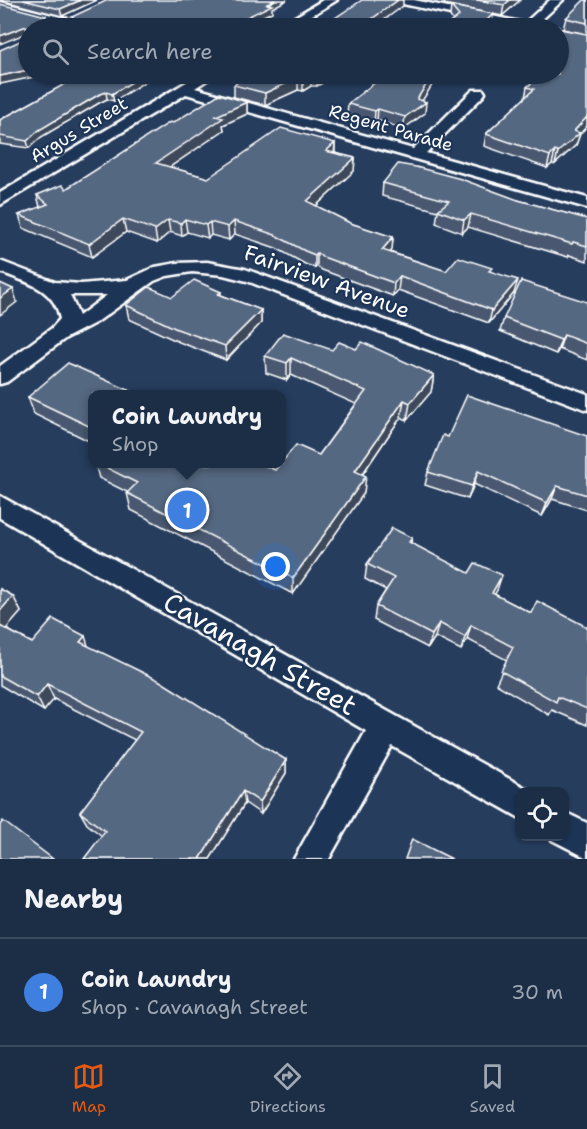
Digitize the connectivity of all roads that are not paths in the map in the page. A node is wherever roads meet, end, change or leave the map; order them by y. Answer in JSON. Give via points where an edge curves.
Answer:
{"nodes":[{"id":1,"x":331,"y":0,"type":"edge"},
{"id":2,"x":398,"y":0,"type":"edge"},
{"id":3,"x":557,"y":0,"type":"edge"},
{"id":4,"x":0,"y":5,"type":"edge"},
{"id":5,"x":59,"y":18,"type":"edge"},
{"id":6,"x":301,"y":18,"type":"edge"},
{"id":7,"x":483,"y":18,"type":"edge"},
{"id":8,"x":540,"y":18,"type":"edge"},
{"id":9,"x":192,"y":84,"type":"edge"},
{"id":10,"x":184,"y":89,"type":"junction"},
{"id":11,"x":478,"y":93,"type":"dead end"},
{"id":12,"x":415,"y":155,"type":"junction"},
{"id":13,"x":0,"y":200,"type":"edge"},
{"id":14,"x":587,"y":204,"type":"edge"},
{"id":15,"x":0,"y":266,"type":"edge"},
{"id":16,"x":132,"y":285,"type":"junction"},
{"id":17,"x":53,"y":287,"type":"junction"},
{"id":18,"x":59,"y":333,"type":"junction"},
{"id":19,"x":0,"y":377,"type":"edge"},
{"id":20,"x":587,"y":402,"type":"edge"},
{"id":21,"x":0,"y":506,"type":"edge"},
{"id":22,"x":386,"y":726,"type":"junction"},
{"id":23,"x":515,"y":800,"type":"edge"},
{"id":24,"x":569,"y":831,"type":"edge"},
{"id":25,"x":587,"y":841,"type":"edge"},
{"id":26,"x":311,"y":859,"type":"edge"}],
"edges":[{"from":1,"to":6,"type":"street"},
{"from":2,"to":7,"type":"street"},
{"from":3,"to":8,"type":"street"},
{"from":4,"to":5,"type":"street"},
{"from":9,"to":10,"type":"street","name":"Argus Street"},
{"from":10,"to":12,"type":"street","name":"Regent Parade"},
{"from":10,"to":13,"type":"street","name":"Argus Street"},
{"from":11,"to":12,"type":"street"},
{"from":12,"to":14,"type":"street","name":"Regent Parade"},
{"from":15,"to":17,"type":"street"},
{"from":16,"to":17,"type":"street","via":[[86,292]]},
{"from":16,"to":18,"type":"street","name":"Fairview Avenue","via":[[86,321]]},
{"from":16,"to":20,"type":"street","name":"Fairview Avenue","via":[[175,267],[204,266],[241,273]]},
{"from":17,"to":18,"type":"street","via":[[65,299],[70,312],[70,320]]},
{"from":18,"to":19,"type":"street","name":"Fairview Avenue"},
{"from":21,"to":22,"type":"street","name":"Cavanagh Street"},
{"from":22,"to":23,"type":"street","name":"Cavanagh Street"},
{"from":22,"to":26,"type":"street"},
{"from":24,"to":25,"type":"street"}]}
